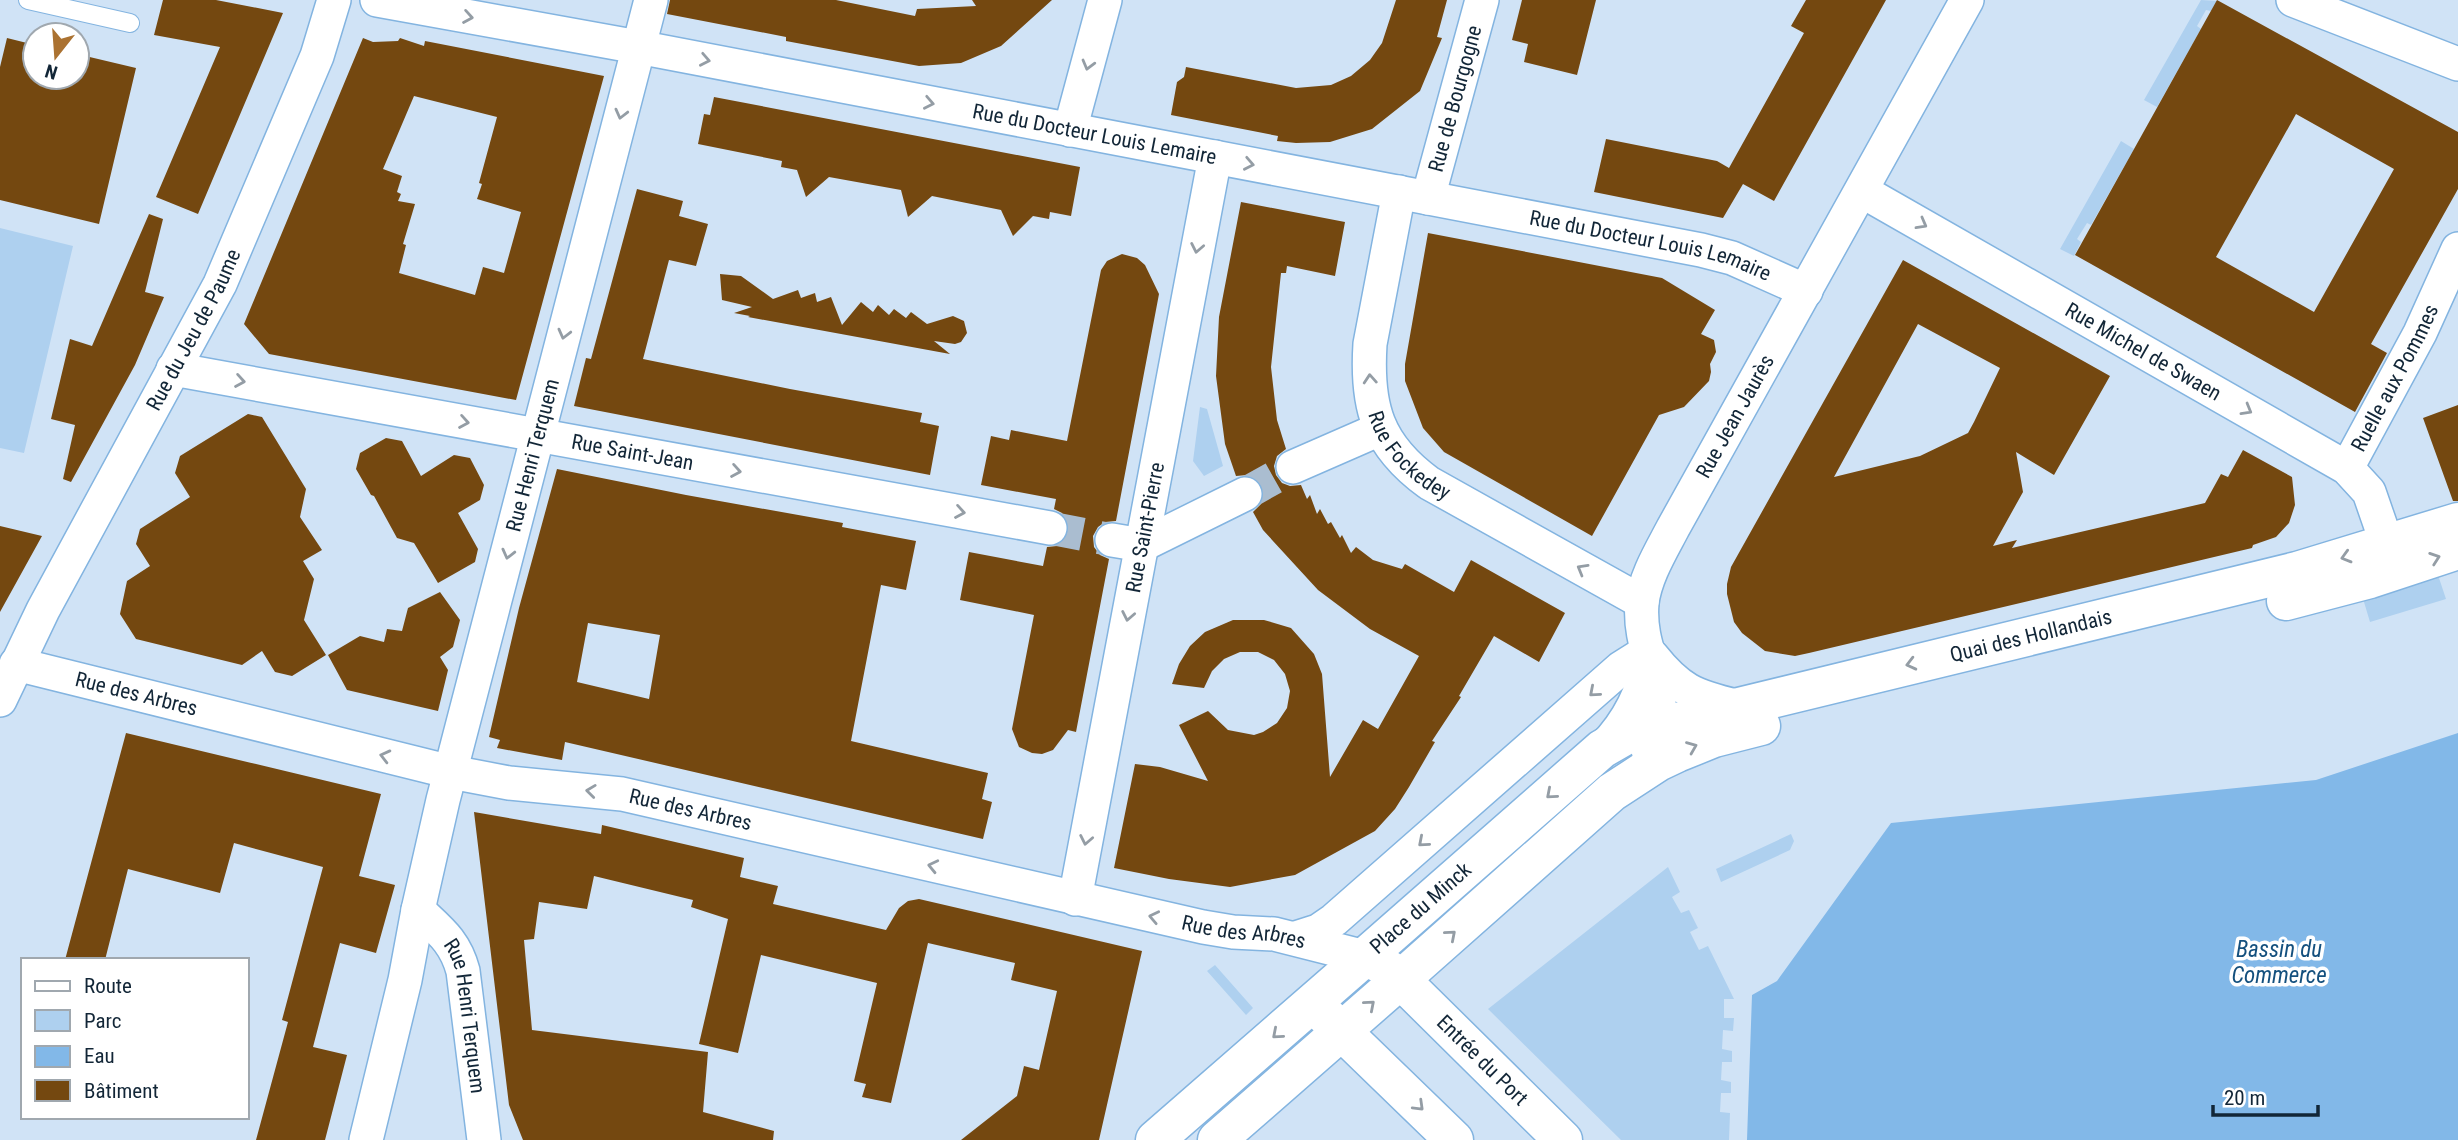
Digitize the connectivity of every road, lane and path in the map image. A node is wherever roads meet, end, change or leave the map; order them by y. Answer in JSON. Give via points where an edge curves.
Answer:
{"nodes":[{"id":1,"x":28,"y":0,"type":"edge"},
{"id":2,"x":334,"y":0,"type":"edge"},
{"id":3,"x":377,"y":0,"type":"edge"},
{"id":4,"x":650,"y":0,"type":"edge"},
{"id":5,"x":1105,"y":0,"type":"edge"},
{"id":6,"x":1482,"y":0,"type":"edge"},
{"id":7,"x":1967,"y":0,"type":"edge"},
{"id":8,"x":2293,"y":0,"type":"edge"},
{"id":9,"x":130,"y":23,"type":"dead end"},
{"id":10,"x":638,"y":47,"type":"junction"},
{"id":11,"x":2458,"y":64,"type":"edge"},
{"id":12,"x":1070,"y":130,"type":"junction"},
{"id":13,"x":1214,"y":157,"type":"junction"},
{"id":14,"x":1862,"y":191,"type":"junction"},
{"id":15,"x":1414,"y":195,"type":"junction"},
{"id":16,"x":2458,"y":249,"type":"edge"},
{"id":17,"x":1805,"y":291,"type":"junction"},
{"id":18,"x":173,"y":369,"type":"junction"},
{"id":19,"x":1380,"y":429,"type":"junction"},
{"id":20,"x":538,"y":436,"type":"junction"},
{"id":21,"x":1293,"y":467,"type":"tunnel mouth"},
{"id":22,"x":2347,"y":468,"type":"junction"},
{"id":23,"x":1245,"y":494,"type":"tunnel mouth"},
{"id":24,"x":2458,"y":522,"type":"edge"},
{"id":25,"x":1050,"y":528,"type":"tunnel mouth"},
{"id":26,"x":1127,"y":543,"type":"junction"},
{"id":27,"x":2458,"y":550,"type":"edge"},
{"id":28,"x":2391,"y":557,"type":"junction"},
{"id":29,"x":1642,"y":602,"type":"junction"},
{"id":30,"x":14,"y":650,"type":"edge"},
{"id":31,"x":1648,"y":651,"type":"junction"},
{"id":32,"x":0,"y":700,"type":"edge"},
{"id":33,"x":1736,"y":706,"type":"junction"},
{"id":34,"x":1657,"y":725,"type":"junction"},
{"id":35,"x":1602,"y":749,"type":"junction"},
{"id":36,"x":451,"y":772,"type":"junction"},
{"id":37,"x":1612,"y":792,"type":"junction"},
{"id":38,"x":1075,"y":899,"type":"junction"},
{"id":39,"x":418,"y":910,"type":"junction"},
{"id":40,"x":1296,"y":938,"type":"junction"},
{"id":41,"x":1365,"y":957,"type":"junction"},
{"id":42,"x":1400,"y":980,"type":"junction"},
{"id":43,"x":1313,"y":1003,"type":"junction"},
{"id":44,"x":1341,"y":1030,"type":"junction"},
{"id":45,"x":366,"y":1140,"type":"edge"},
{"id":46,"x":484,"y":1140,"type":"edge"},
{"id":47,"x":1155,"y":1140,"type":"edge"},
{"id":48,"x":1217,"y":1140,"type":"edge"},
{"id":49,"x":1454,"y":1140,"type":"edge"},
{"id":50,"x":1563,"y":1140,"type":"edge"}],
"edges":[{"from":1,"to":9,"type":"lane"},
{"from":2,"to":18,"type":"street","name":"Rue du Jeu de Paume","via":[[320,48],[231,260]]},
{"from":3,"to":10,"type":"street","name":"Rue du Docteur Louis Lemaire","one_way":true},
{"from":4,"to":10,"type":"street","name":"Rue Henri Terquem"},
{"from":5,"to":12,"type":"street","one_way":true},
{"from":6,"to":15,"type":"street","name":"Rue de Bourgogne"},
{"from":7,"to":14,"type":"street","name":"Rue Jean Jaurès"},
{"from":8,"to":11,"type":"street"},
{"from":10,"to":12,"type":"street","name":"Rue du Docteur Louis Lemaire","one_way":true},
{"from":10,"to":20,"type":"street","name":"Rue Henri Terquem","one_way":true},
{"from":12,"to":13,"type":"street","name":"Rue du Docteur Louis Lemaire"},
{"from":13,"to":15,"type":"street","name":"Rue du Docteur Louis Lemaire","one_way":true},
{"from":13,"to":26,"type":"street","name":"Rue Saint-Pierre","one_way":true},
{"from":14,"to":17,"type":"street","name":"Rue Jean Jaurès"},
{"from":14,"to":22,"type":"street","name":"Rue Michel de Swaen","one_way":true},
{"from":15,"to":17,"type":"street","name":"Rue du Docteur Louis Lemaire","via":[[1718,254]]},
{"from":19,"to":15,"type":"street","name":"Rue Fockedey","one_way":true,"via":[[1370,387],[1370,344]]},
{"from":16,"to":22,"type":"street","name":"Ruelle aux Pommes","via":[[2420,333]]},
{"from":17,"to":29,"type":"street","name":"Rue Jean Jaurès","via":[[1672,528]]},
{"from":18,"to":20,"type":"street","name":"Rue Saint-Jean","one_way":true},
{"from":18,"to":30,"type":"street","name":"Rue du Jeu de Paume"},
{"from":19,"to":21,"type":"street"},
{"from":29,"to":19,"type":"street","name":"Rue Fockedey","one_way":true,"via":[[1429,482],[1400,458]]},
{"from":20,"to":25,"type":"street","name":"Rue Saint-Jean","one_way":true},
{"from":20,"to":36,"type":"street","name":"Rue Henri Terquem","one_way":true},
{"from":22,"to":28,"type":"street","name":"Rue Michel de Swaen","via":[[2369,492]]},
{"from":23,"to":26,"type":"street"},
{"from":24,"to":28,"type":"street","name":"Quai des Hollandais"},
{"from":26,"to":38,"type":"street","name":"Rue Saint-Pierre","one_way":true},
{"from":28,"to":27,"type":"street","name":"Quai des Hollandais","one_way":true},
{"from":28,"to":33,"type":"street","name":"Quai des Hollandais","one_way":true,"via":[[2297,571]]},
{"from":37,"to":28,"type":"street","name":"Quai des Hollandais","one_way":true,"via":[[1658,762],[1714,738],[2253,609]]},
{"from":29,"to":31,"type":"street","name":"Rue Jean Jaurès"},
{"from":30,"to":32,"type":"street","name":"Rue du Jeu de Paume"},
{"from":36,"to":30,"type":"street","name":"Rue des Arbres","one_way":true},
{"from":31,"to":33,"type":"street","via":[[1684,689]]},
{"from":31,"to":34,"type":"street","name":"Place du Minck","via":[[1660,696]]},
{"from":31,"to":35,"type":"street","name":"Place du Minck","via":[[1632,710]]},
{"from":31,"to":40,"type":"street","one_way":true,"via":[[1621,668],[1334,920]]},
{"from":33,"to":34,"type":"street","name":"Quai des Hollandais"},
{"from":34,"to":35,"type":"street","name":"Quai des Hollandais"},
{"from":34,"to":37,"type":"street","name":"Place du Minck","via":[[1642,760]]},
{"from":35,"to":41,"type":"street","name":"Place du Minck","one_way":true},
{"from":38,"to":36,"type":"street","name":"Rue des Arbres","one_way":true,"via":[[622,794],[509,783]]},
{"from":36,"to":39,"type":"street","name":"Rue Henri Terquem"},
{"from":42,"to":37,"type":"street","name":"Place du Minck","one_way":true},
{"from":40,"to":38,"type":"street","name":"Rue des Arbres","one_way":true,"via":[[1218,930]]},
{"from":39,"to":45,"type":"street","name":"Rue Henri Terquem"},
{"from":39,"to":46,"type":"street","name":"Rue Henri Terquem","via":[[459,955]]},
{"from":40,"to":41,"type":"street","name":"Rue des Arbres"},
{"from":41,"to":42,"type":"street","name":"Entrée du Port","via":[[1387,967]]},
{"from":41,"to":43,"type":"street","name":"Place du Minck"},
{"from":44,"to":42,"type":"street","name":"Place du Minck","one_way":true},
{"from":42,"to":50,"type":"street","name":"Entrée du Port"},
{"from":43,"to":44,"type":"street"},
{"from":43,"to":47,"type":"street","name":"Place du Minck","one_way":true},
{"from":44,"to":48,"type":"street","name":"Place du Minck"},
{"from":44,"to":49,"type":"street","one_way":true}]}
